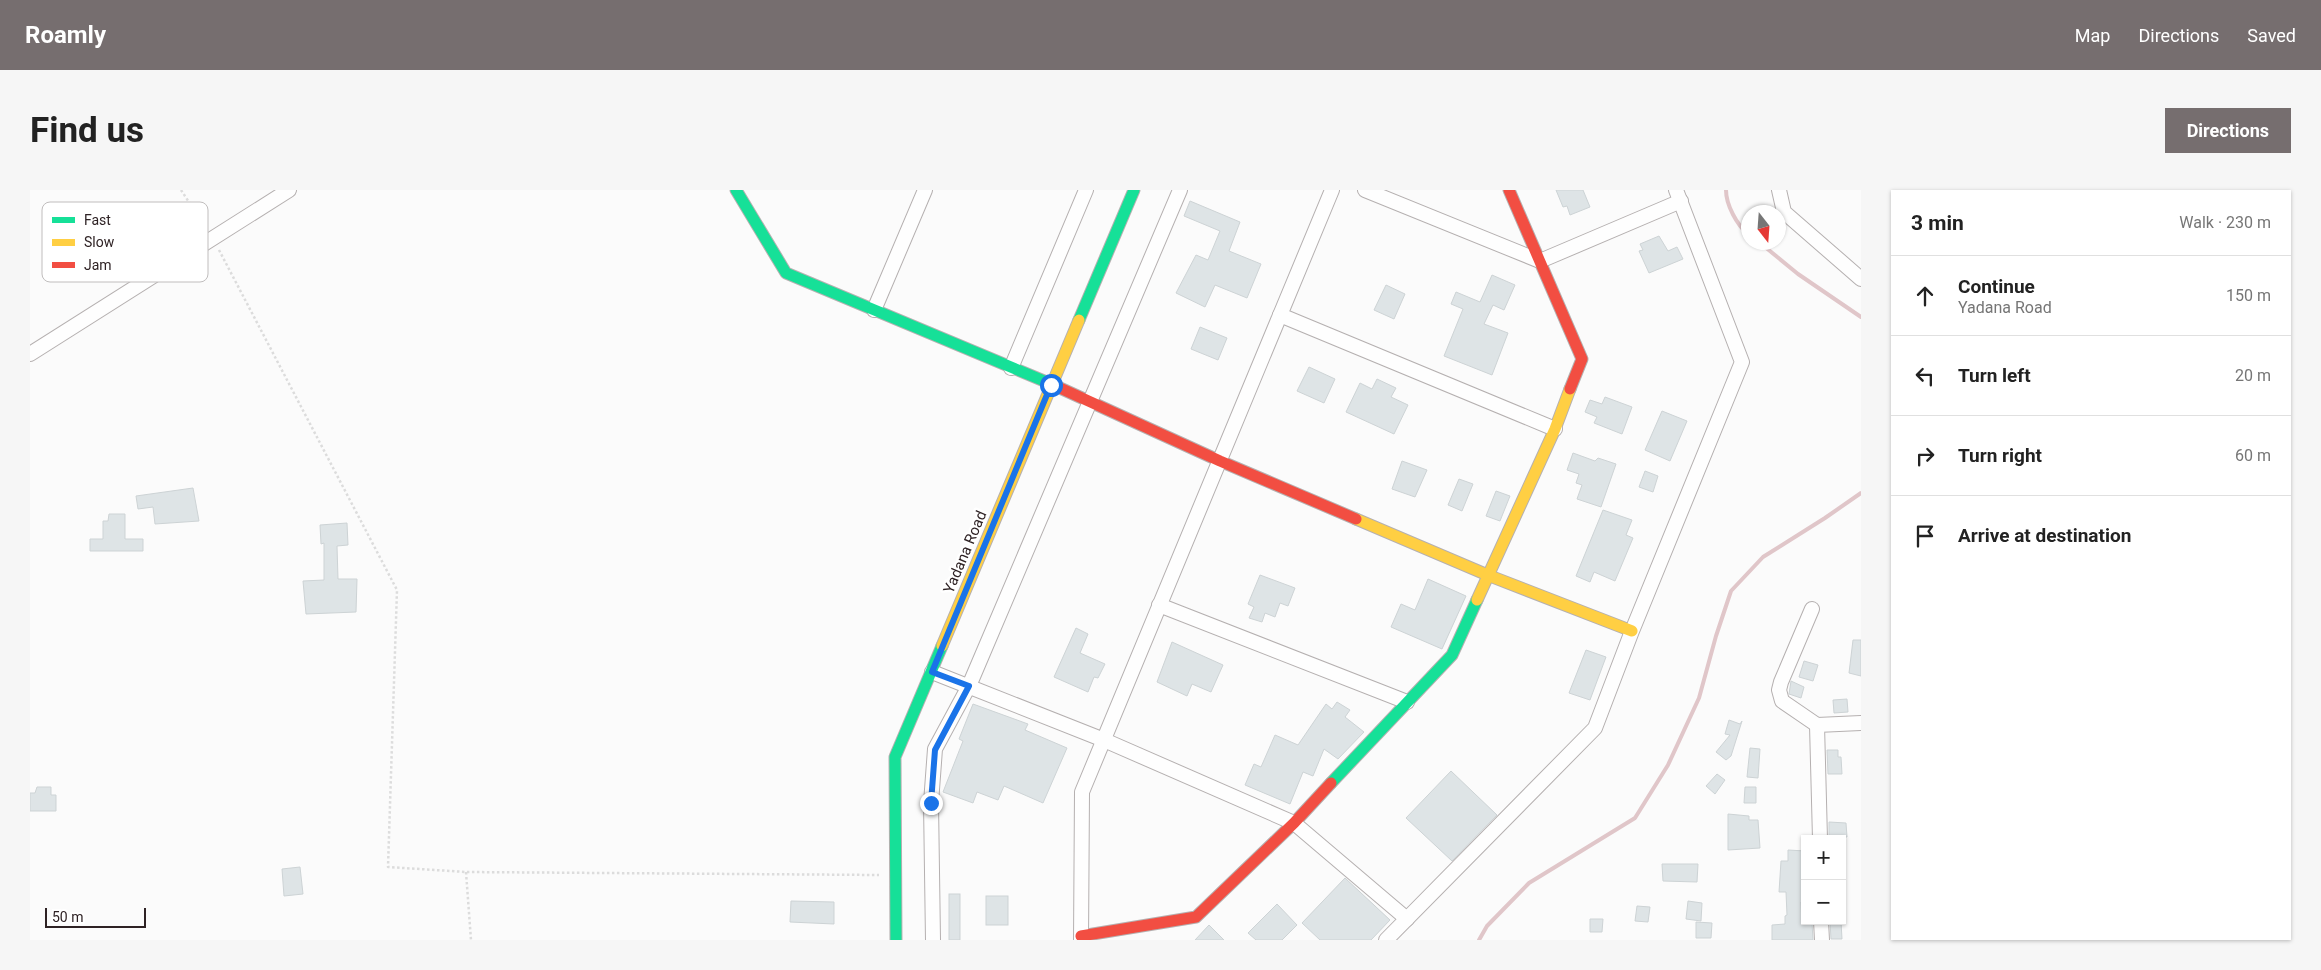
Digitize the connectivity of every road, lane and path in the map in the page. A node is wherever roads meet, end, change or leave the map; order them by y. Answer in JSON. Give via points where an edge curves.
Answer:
{"nodes":[{"id":1,"x":181,"y":190,"type":"edge"},
{"id":2,"x":289,"y":190,"type":"edge"},
{"id":3,"x":736,"y":190,"type":"edge"},
{"id":4,"x":924,"y":190,"type":"edge"},
{"id":5,"x":1086,"y":190,"type":"edge"},
{"id":6,"x":1134,"y":190,"type":"edge"},
{"id":7,"x":1180,"y":190,"type":"edge"},
{"id":8,"x":1332,"y":190,"type":"edge"},
{"id":9,"x":1365,"y":190,"type":"edge"},
{"id":10,"x":1508,"y":190,"type":"edge"},
{"id":11,"x":1779,"y":190,"type":"edge"},
{"id":12,"x":1679,"y":196,"type":"edge"},
{"id":13,"x":189,"y":202,"type":"edge"},
{"id":14,"x":208,"y":230,"type":"edge"},
{"id":15,"x":213,"y":238,"type":"junction"},
{"id":16,"x":208,"y":241,"type":"edge"},
{"id":17,"x":1540,"y":261,"type":"junction"},
{"id":18,"x":1861,"y":279,"type":"edge"},
{"id":19,"x":144,"y":282,"type":"edge"},
{"id":20,"x":874,"y":310,"type":"junction"},
{"id":21,"x":1280,"y":315,"type":"junction"},
{"id":22,"x":30,"y":354,"type":"edge"},
{"id":23,"x":1011,"y":368,"type":"junction"},
{"id":24,"x":1051,"y":385,"type":"junction"},
{"id":25,"x":1091,"y":401,"type":"junction"},
{"id":26,"x":1555,"y":430,"type":"junction"},
{"id":27,"x":1220,"y":461,"type":"junction"},
{"id":28,"x":1490,"y":576,"type":"junction"},
{"id":29,"x":1159,"y":605,"type":"junction"},
{"id":30,"x":1812,"y":609,"type":"dead end"},
{"id":31,"x":1632,"y":631,"type":"junction"},
{"id":32,"x":932,"y":672,"type":"junction"},
{"id":33,"x":969,"y":686,"type":"junction"},
{"id":34,"x":1407,"y":702,"type":"junction"},
{"id":35,"x":1861,"y":722,"type":"edge"},
{"id":36,"x":1817,"y":725,"type":"junction"},
{"id":37,"x":1104,"y":740,"type":"junction"},
{"id":38,"x":1294,"y":823,"type":"junction"},
{"id":39,"x":1820,"y":835,"type":"edge"},
{"id":40,"x":466,"y":872,"type":"junction"},
{"id":41,"x":896,"y":875,"type":"junction"},
{"id":42,"x":1407,"y":919,"type":"junction"},
{"id":43,"x":1821,"y":925,"type":"edge"},
{"id":44,"x":1081,"y":938,"type":"edge"},
{"id":45,"x":471,"y":940,"type":"edge"},
{"id":46,"x":896,"y":940,"type":"edge"},
{"id":47,"x":933,"y":940,"type":"edge"},
{"id":48,"x":1386,"y":940,"type":"edge"},
{"id":49,"x":1822,"y":940,"type":"edge"}],
"edges":[{"from":1,"to":13,"type":"path"},
{"from":2,"to":15,"type":"street"},
{"from":3,"to":20,"type":"street","via":[[786,273]]},
{"from":4,"to":20,"type":"street"},
{"from":5,"to":23,"type":"street"},
{"from":6,"to":24,"type":"street","name":"Yadana Road"},
{"from":7,"to":25,"type":"street"},
{"from":8,"to":21,"type":"street"},
{"from":9,"to":17,"type":"street"},
{"from":10,"to":17,"type":"street"},
{"from":11,"to":18,"type":"street","via":[[1784,212]]},
{"from":12,"to":17,"type":"street"},
{"from":12,"to":31,"type":"street","via":[[1742,362]]},
{"from":14,"to":15,"type":"path"},
{"from":15,"to":16,"type":"street"},
{"from":15,"to":40,"type":"path","via":[[397,590],[388,867]]},
{"from":17,"to":26,"type":"street","via":[[1582,359]]},
{"from":19,"to":22,"type":"street"},
{"from":20,"to":23,"type":"street"},
{"from":21,"to":26,"type":"street"},
{"from":21,"to":27,"type":"street"},
{"from":23,"to":24,"type":"street"},
{"from":24,"to":25,"type":"street"},
{"from":24,"to":32,"type":"street","name":"Yadana Road"},
{"from":25,"to":27,"type":"street"},
{"from":25,"to":33,"type":"street"},
{"from":26,"to":28,"type":"street"},
{"from":27,"to":28,"type":"street"},
{"from":27,"to":29,"type":"street"},
{"from":28,"to":31,"type":"street"},
{"from":28,"to":34,"type":"street","via":[[1452,655]]},
{"from":29,"to":34,"type":"street"},
{"from":29,"to":37,"type":"street"},
{"from":30,"to":36,"type":"street","via":[[1779,690],[1782,701]]},
{"from":31,"to":42,"type":"street","via":[[1595,728]]},
{"from":32,"to":33,"type":"street"},
{"from":32,"to":41,"type":"street","name":"Yadana Road","via":[[895,757]]},
{"from":33,"to":37,"type":"street"},
{"from":33,"to":47,"type":"street","via":[[935,750],[931,803]]},
{"from":34,"to":38,"type":"street"},
{"from":35,"to":36,"type":"street"},
{"from":36,"to":39,"type":"street"},
{"from":37,"to":38,"type":"street"},
{"from":37,"to":44,"type":"street","via":[[1082,792]]},
{"from":38,"to":42,"type":"street"},
{"from":38,"to":44,"type":"street","via":[[1196,917]]},
{"from":40,"to":41,"type":"path"},
{"from":40,"to":45,"type":"path"},
{"from":41,"to":46,"type":"street","name":"Yadana Road"},
{"from":42,"to":48,"type":"street"},
{"from":43,"to":49,"type":"street"}]}
